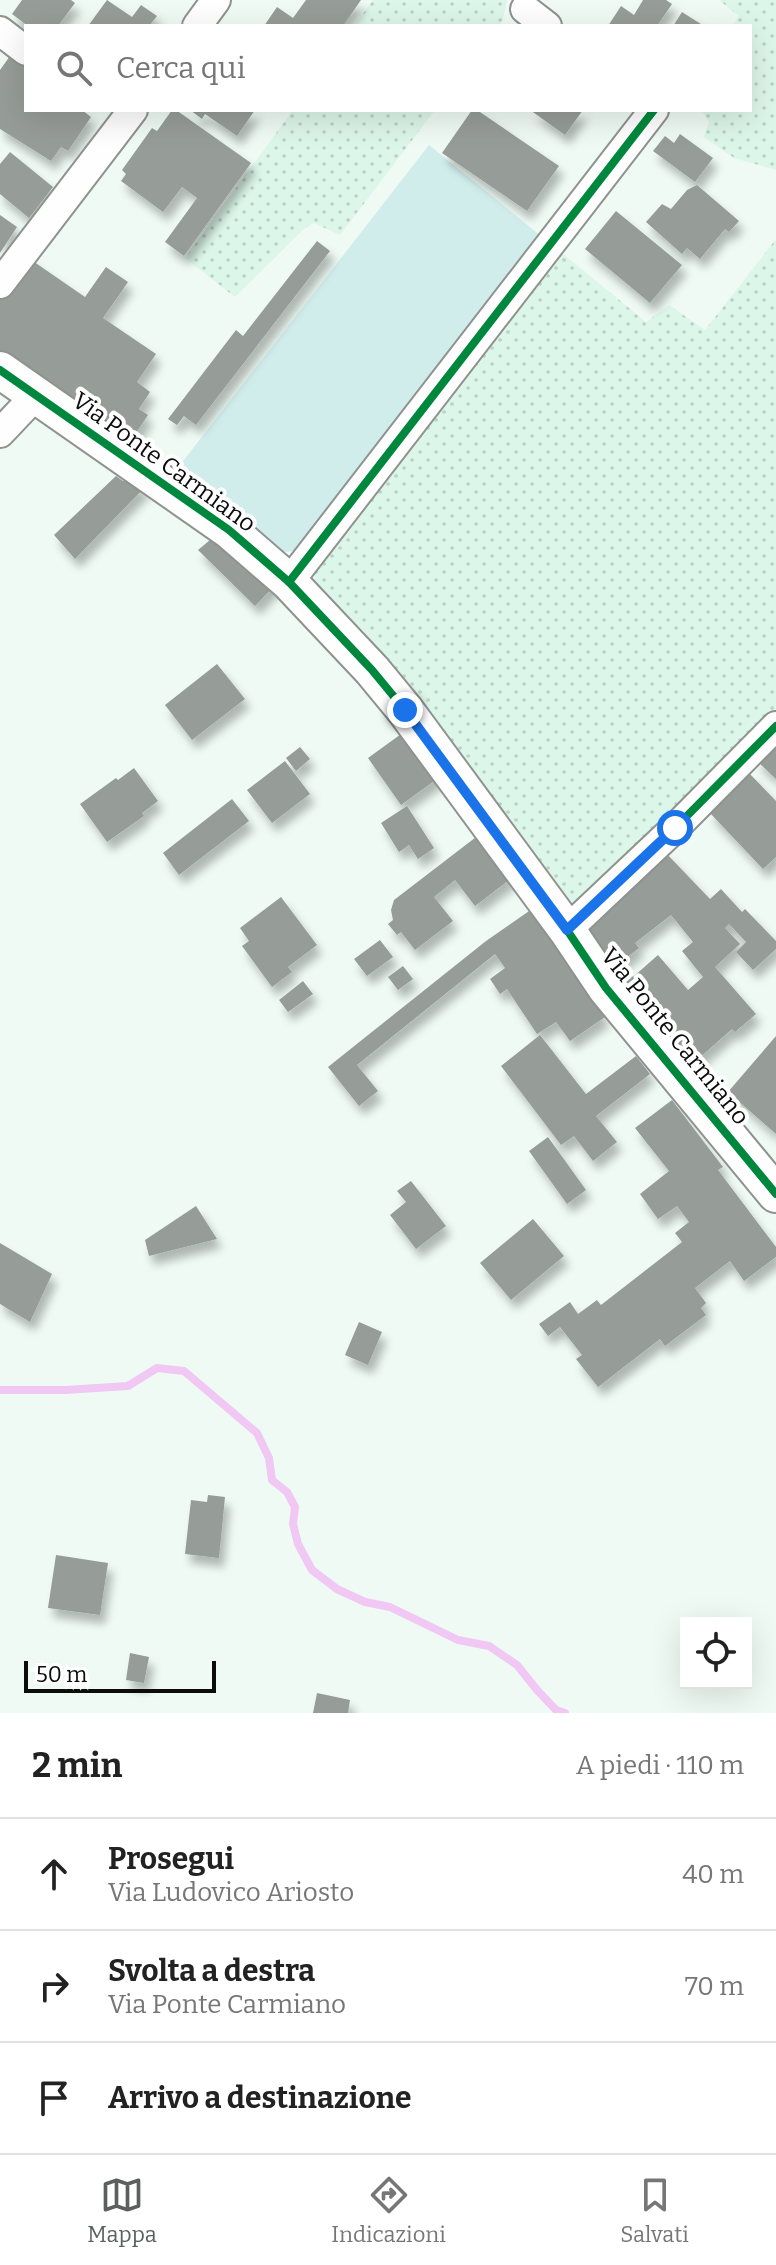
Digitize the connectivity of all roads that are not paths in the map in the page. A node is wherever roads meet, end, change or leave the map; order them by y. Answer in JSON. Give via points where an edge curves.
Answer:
{"nodes":[{"id":1,"x":216,"y":0,"type":"edge"},
{"id":2,"x":525,"y":9,"type":"dead end"},
{"id":3,"x":198,"y":24,"type":"edge"},
{"id":4,"x":544,"y":24,"type":"edge"},
{"id":5,"x":0,"y":31,"type":"edge"},
{"id":6,"x":24,"y":49,"type":"edge"},
{"id":7,"x":652,"y":112,"type":"edge"},
{"id":8,"x":119,"y":115,"type":"edge"},
{"id":9,"x":0,"y":284,"type":"edge"},
{"id":10,"x":0,"y":370,"type":"edge"},
{"id":11,"x":36,"y":395,"type":"junction"},
{"id":12,"x":0,"y":433,"type":"edge"},
{"id":13,"x":289,"y":582,"type":"junction"},
{"id":14,"x":776,"y":726,"type":"edge"},
{"id":15,"x":567,"y":930,"type":"junction"},
{"id":16,"x":776,"y":1194,"type":"edge"}],
"edges":[{"from":1,"to":3,"type":"street"},
{"from":2,"to":4,"type":"street"},
{"from":5,"to":6,"type":"street"},
{"from":7,"to":13,"type":"street"},
{"from":8,"to":9,"type":"street"},
{"from":10,"to":11,"type":"street","name":"Via Ponte Carmiano"},
{"from":11,"to":12,"type":"street"},
{"from":11,"to":13,"type":"street","name":"Via Ponte Carmiano","via":[[229,530]]},
{"from":13,"to":15,"type":"street","name":"Via Ponte Carmiano","via":[[405,710]]},
{"from":14,"to":15,"type":"street"},
{"from":15,"to":16,"type":"street","name":"Via Ponte Carmiano","via":[[606,988]]}]}
